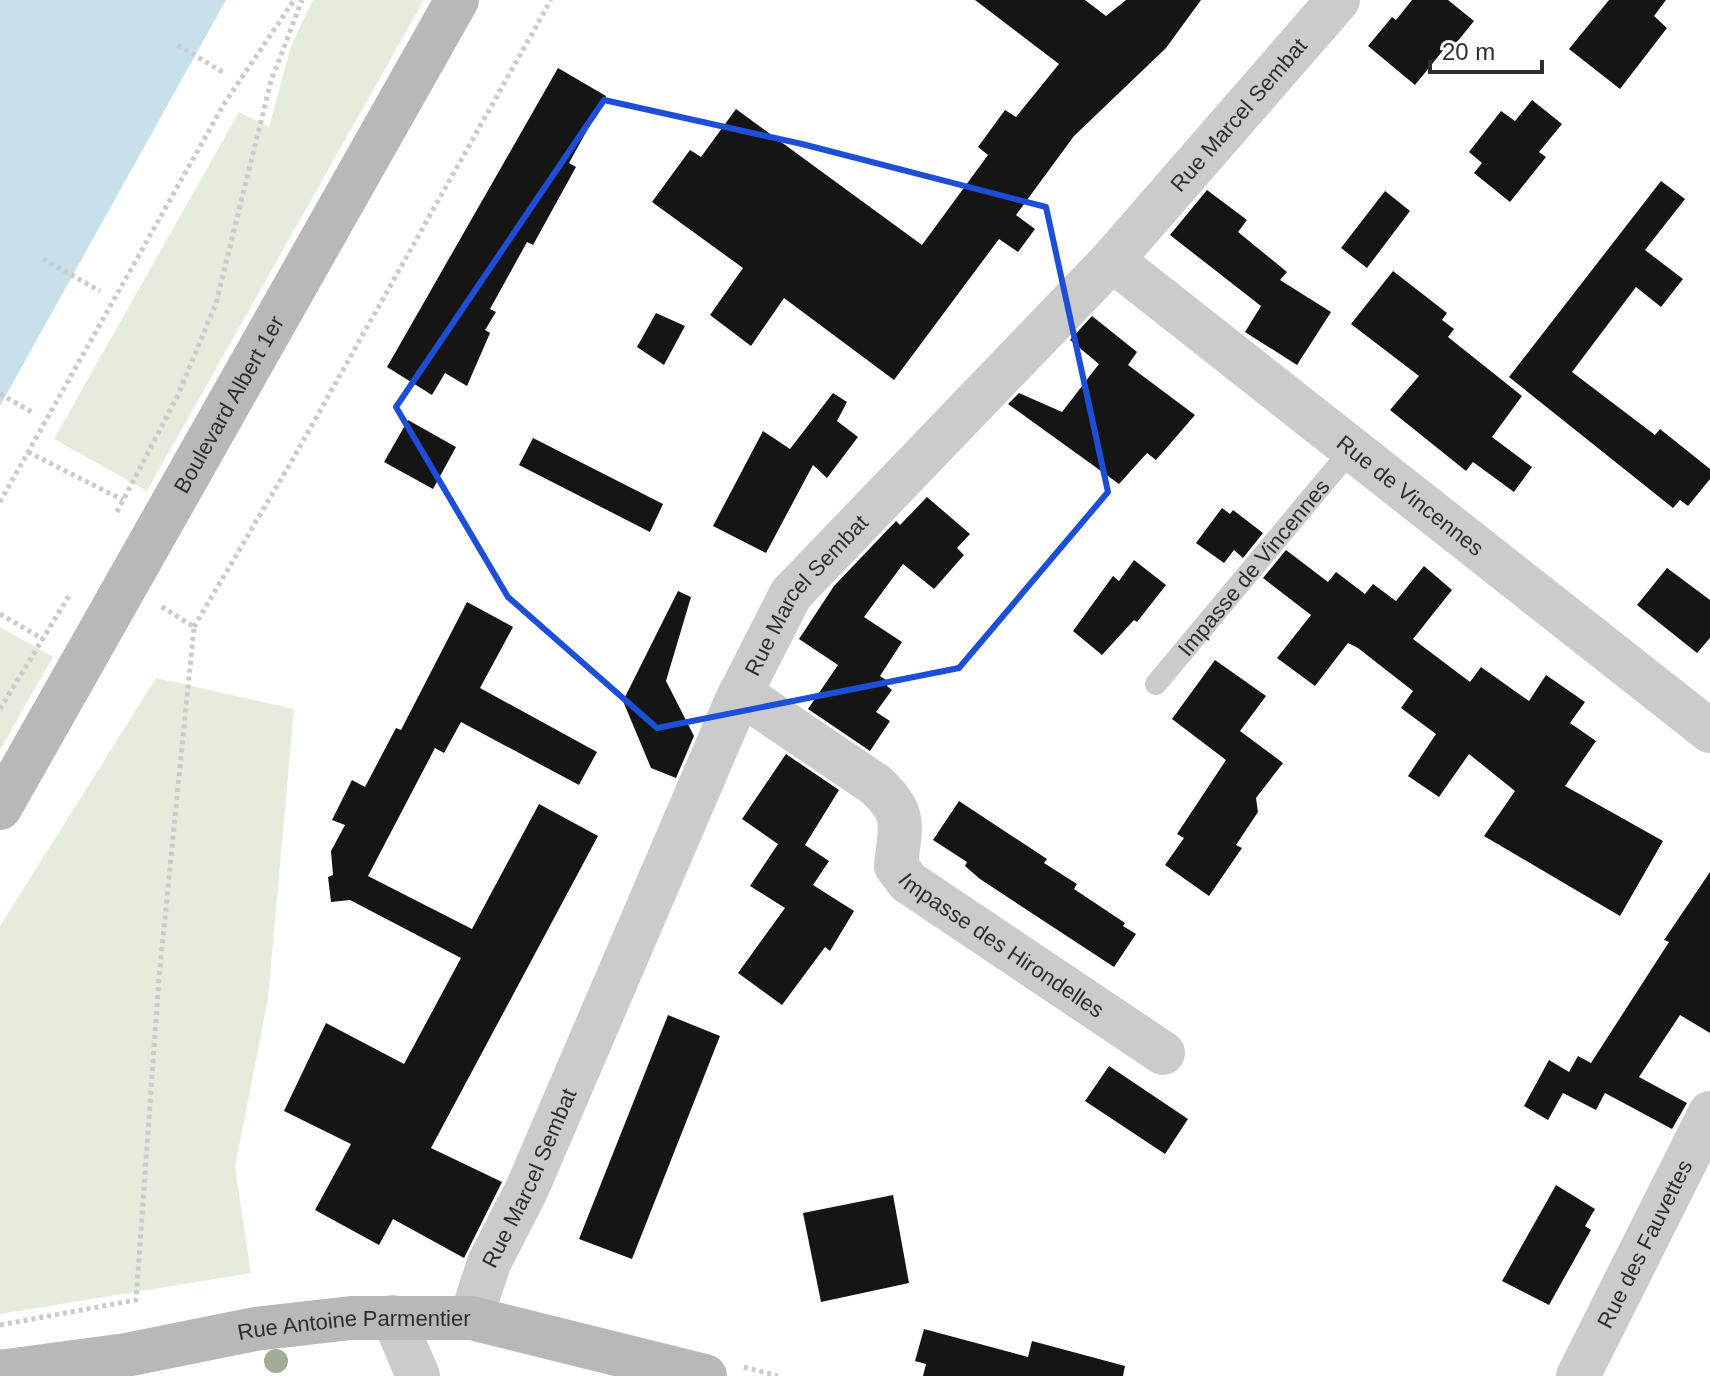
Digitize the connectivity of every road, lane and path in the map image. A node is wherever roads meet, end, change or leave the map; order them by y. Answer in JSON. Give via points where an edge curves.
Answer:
{"nodes":[{"id":1,"x":294,"y":0,"type":"edge"},
{"id":2,"x":302,"y":0,"type":"edge"},
{"id":3,"x":457,"y":0,"type":"edge"},
{"id":4,"x":551,"y":0,"type":"edge"},
{"id":5,"x":1338,"y":0,"type":"edge"},
{"id":6,"x":178,"y":45,"type":"dead end"},
{"id":7,"x":224,"y":73,"type":"dead end"},
{"id":8,"x":43,"y":259,"type":"dead end"},
{"id":9,"x":1112,"y":260,"type":"junction"},
{"id":10,"x":100,"y":291,"type":"dead end"},
{"id":11,"x":0,"y":394,"type":"edge"},
{"id":12,"x":32,"y":412,"type":"dead end"},
{"id":13,"x":1352,"y":449,"type":"junction"},
{"id":14,"x":28,"y":452,"type":"junction"},
{"id":15,"x":123,"y":500,"type":"junction"},
{"id":16,"x":0,"y":502,"type":"edge"},
{"id":17,"x":116,"y":513,"type":"dead end"},
{"id":18,"x":125,"y":589,"type":"junction"},
{"id":19,"x":73,"y":590,"type":"dead end"},
{"id":20,"x":0,"y":614,"type":"edge"},
{"id":21,"x":194,"y":627,"type":"junction"},
{"id":22,"x":43,"y":639,"type":"junction"},
{"id":23,"x":1156,"y":684,"type":"dead end"},
{"id":24,"x":740,"y":693,"type":"junction"},
{"id":25,"x":0,"y":709,"type":"edge"},
{"id":26,"x":1710,"y":731,"type":"edge"},
{"id":27,"x":0,"y":808,"type":"edge"},
{"id":28,"x":1163,"y":1053,"type":"dead end"},
{"id":29,"x":1710,"y":1113,"type":"edge"},
{"id":30,"x":393,"y":1317,"type":"junction"},
{"id":31,"x":471,"y":1318,"type":"junction"},
{"id":32,"x":0,"y":1325,"type":"edge"},
{"id":33,"x":0,"y":1372,"type":"edge"},
{"id":34,"x":418,"y":1376,"type":"edge"},
{"id":35,"x":705,"y":1376,"type":"edge"},
{"id":36,"x":1578,"y":1376,"type":"edge"}],
"edges":[{"from":1,"to":14,"type":"path","via":[[224,104]]},
{"from":2,"to":15,"type":"path","via":[[271,81],[216,303],[178,395]]},
{"from":3,"to":18,"type":"street","name":"Boulevard Albert 1er"},
{"from":4,"to":21,"type":"path"},
{"from":5,"to":9,"type":"street","name":"Rue Marcel Sembat"},
{"from":6,"to":7,"type":"path"},
{"from":8,"to":10,"type":"path"},
{"from":9,"to":13,"type":"street","name":"Rue de Vincennes"},
{"from":9,"to":24,"type":"street","name":"Rue Marcel Sembat","via":[[791,594]]},
{"from":11,"to":12,"type":"path"},
{"from":13,"to":23,"type":"lane","name":"Impasse de Vincennes"},
{"from":13,"to":26,"type":"street","name":"Rue de Vincennes"},
{"from":14,"to":15,"type":"path"},
{"from":14,"to":16,"type":"path"},
{"from":15,"to":17,"type":"path"},
{"from":18,"to":21,"type":"path"},
{"from":18,"to":27,"type":"street","name":"Boulevard Albert 1er"},
{"from":19,"to":22,"type":"path"},
{"from":20,"to":22,"type":"path"},
{"from":21,"to":32,"type":"path","via":[[159,978],[136,1300]]},
{"from":22,"to":25,"type":"path"},
{"from":24,"to":28,"type":"street","name":"Impasse des Hirondelles","via":[[896,804],[896,866],[908,882]]},
{"from":24,"to":31,"type":"street","name":"Rue Marcel Sembat","via":[[526,1191],[489,1263]]},
{"from":29,"to":36,"type":"street","name":"Rue des Fauvettes"},
{"from":30,"to":31,"type":"street","name":"Rue Antoine Parmentier"},
{"from":30,"to":33,"type":"street","name":"Rue Antoine Parmentier","via":[[255,1329],[126,1355]]},
{"from":30,"to":34,"type":"street"},
{"from":31,"to":35,"type":"street","name":"Rue Antoine Parmentier"}]}
